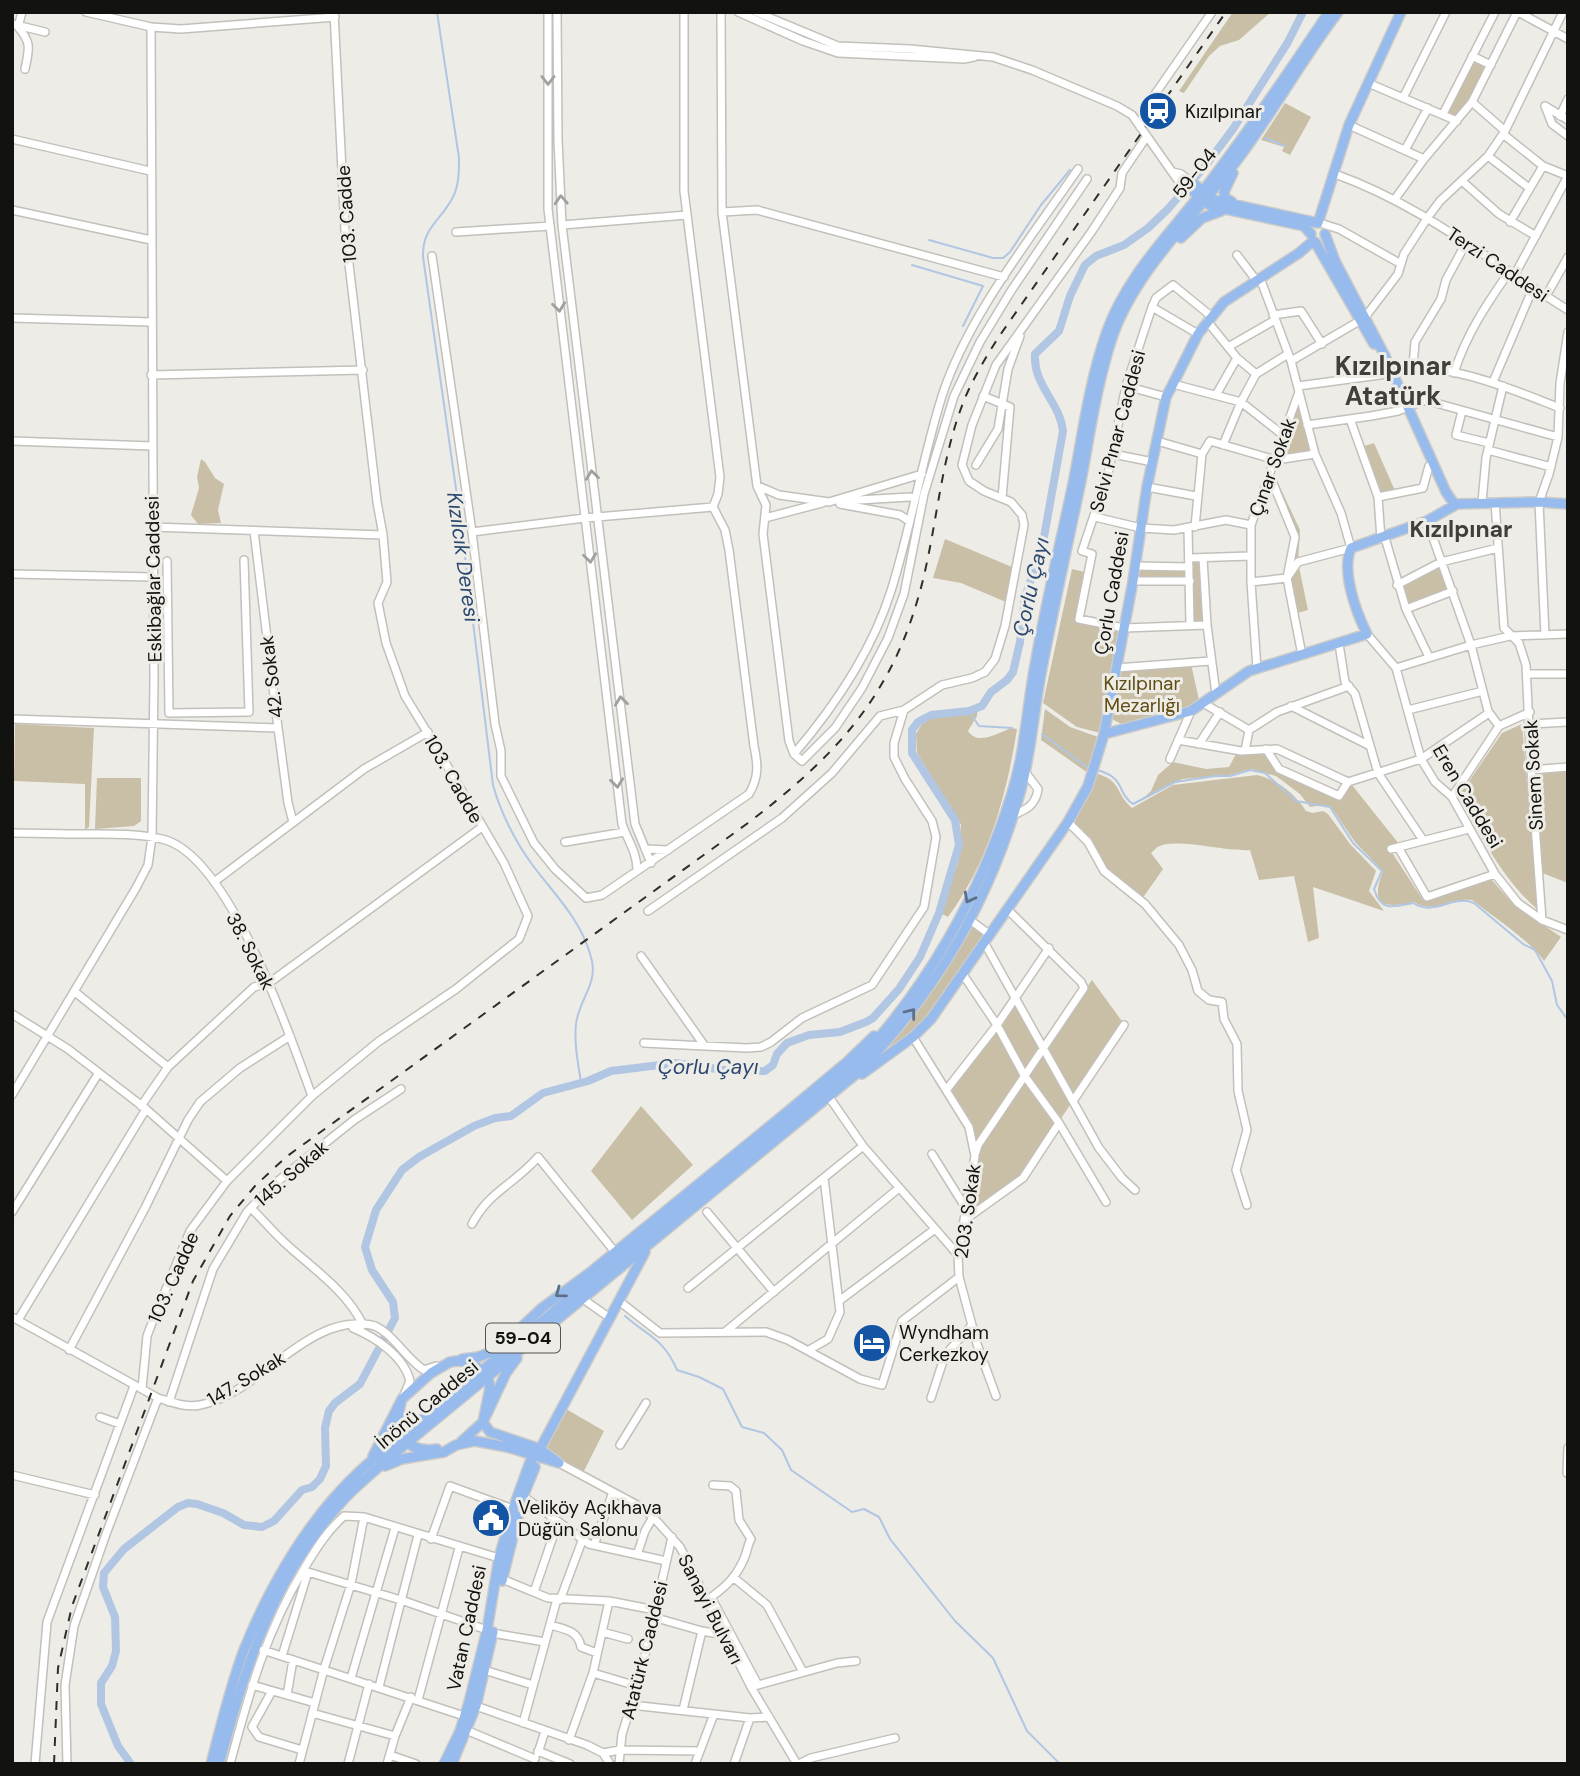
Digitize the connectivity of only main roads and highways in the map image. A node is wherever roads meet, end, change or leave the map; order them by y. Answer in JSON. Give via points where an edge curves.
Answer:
{"nodes":[{"id":1,"x":1329,"y":12,"type":"edge"},
{"id":2,"x":1338,"y":12,"type":"edge"},
{"id":3,"x":1401,"y":12,"type":"edge"},
{"id":4,"x":1242,"y":154,"type":"junction"},
{"id":5,"x":1218,"y":171,"type":"junction"},
{"id":6,"x":1191,"y":185,"type":"junction"},
{"id":7,"x":1204,"y":196,"type":"junction"},
{"id":8,"x":1238,"y":208,"type":"junction"},
{"id":9,"x":1185,"y":213,"type":"junction"},
{"id":10,"x":1322,"y":225,"type":"junction"},
{"id":11,"x":1312,"y":240,"type":"junction"},
{"id":12,"x":1158,"y":252,"type":"junction"},
{"id":13,"x":1363,"y":318,"type":"junction"},
{"id":14,"x":1405,"y":407,"type":"junction"},
{"id":15,"x":1568,"y":504,"type":"edge"},
{"id":16,"x":1449,"y":508,"type":"junction"},
{"id":17,"x":1104,"y":734,"type":"junction"},
{"id":18,"x":925,"y":976,"type":"junction"},
{"id":19,"x":829,"y":1097,"type":"junction"},
{"id":20,"x":652,"y":1242,"type":"junction"},
{"id":21,"x":553,"y":1319,"type":"junction"},
{"id":22,"x":496,"y":1351,"type":"junction"},
{"id":23,"x":450,"y":1362,"type":"junction"},
{"id":24,"x":485,"y":1374,"type":"junction"},
{"id":25,"x":402,"y":1399,"type":"junction"},
{"id":26,"x":483,"y":1422,"type":"junction"},
{"id":27,"x":405,"y":1439,"type":"junction"},
{"id":28,"x":456,"y":1446,"type":"junction"},
{"id":29,"x":537,"y":1455,"type":"junction"},
{"id":30,"x":559,"y":1463,"type":"road end"},
{"id":31,"x":363,"y":1475,"type":"junction"},
{"id":32,"x":490,"y":1632,"type":"junction"},
{"id":33,"x":470,"y":1711,"type":"junction"},
{"id":34,"x":211,"y":1764,"type":"edge"},
{"id":35,"x":219,"y":1764,"type":"edge"},
{"id":36,"x":444,"y":1764,"type":"edge"},
{"id":37,"x":452,"y":1764,"type":"edge"}],
"edges":[{"from":1,"to":5,"type":"main road","name":"59-04","number":"59-04"},
{"from":2,"to":4,"type":"main road","number":"59-04"},
{"from":3,"to":10,"type":"main road","via":[[1349,125]]},
{"from":4,"to":7,"type":"main road","number":"59-04"},
{"from":4,"to":8,"type":"main road","via":[[1224,192]]},
{"from":5,"to":6,"type":"main road"},
{"from":5,"to":7,"type":"main road","name":"59-04","number":"59-04"},
{"from":6,"to":7,"type":"main road"},
{"from":6,"to":9,"type":"main road"},
{"from":7,"to":8,"type":"main road","via":[[1211,206]]},
{"from":7,"to":9,"type":"main road","name":"59-04","number":"59-04"},
{"from":7,"to":12,"type":"main road","number":"59-04"},
{"from":8,"to":10,"type":"main road"},
{"from":8,"to":11,"type":"main road","via":[[1304,226]]},
{"from":8,"to":12,"type":"main road","via":[[1207,215]]},
{"from":9,"to":12,"type":"main road","name":"59-04","number":"59-04"},
{"from":10,"to":11,"type":"main road","name":"Çorlu Caddesi","via":[[1322,239]]},
{"from":10,"to":13,"type":"main road"},
{"from":11,"to":13,"type":"main road"},
{"from":11,"to":17,"type":"main road","name":"Çorlu Caddesi","via":[[1224,302],[1209,318],[1166,397]]},
{"from":12,"to":18,"type":"main road","number":"59-04","one_way":true,"via":[[1125,293],[1106,332],[1013,789],[988,860]]},
{"from":19,"to":12,"type":"main road","number":"59-04","one_way":true,"via":[[895,1034],[934,982],[983,895],[1025,772],[1042,666],[1107,356],[1131,296]]},
{"from":13,"to":14,"type":"main road"},
{"from":14,"to":16,"type":"main road"},
{"from":14,"to":16,"type":"main road","via":[[1449,497]]},
{"from":15,"to":16,"type":"main road","via":[[1482,502]]},
{"from":16,"to":17,"type":"main road","name":"Eren Caddesi","via":[[1427,522],[1351,548],[1349,584],[1367,634],[1249,671],[1191,711]]},
{"from":17,"to":19,"type":"main road","name":"Çorlu Caddesi","via":[[1092,775],[1068,822],[931,1019]]},
{"from":18,"to":21,"type":"main road","number":"59-04","via":[[851,1068]]},
{"from":18,"to":22,"type":"main road","one_way":true,"via":[[847,1062],[542,1308]]},
{"from":19,"to":20,"type":"main road","name":"İnönü Caddesi","number":"59-04"},
{"from":20,"to":21,"type":"main road","name":"İnönü Caddesi","number":"59-04"},
{"from":20,"to":29,"type":"main road","name":"Vatan Caddesi"},
{"from":21,"to":22,"type":"main road"},
{"from":21,"to":24,"type":"main road","name":"İnönü Caddesi","number":"59-04"},
{"from":21,"to":26,"type":"main road","via":[[510,1367]]},
{"from":22,"to":23,"type":"main road"},
{"from":23,"to":24,"type":"main road","via":[[468,1362]]},
{"from":23,"to":25,"type":"main road"},
{"from":24,"to":26,"type":"main road","via":[[490,1388]]},
{"from":24,"to":27,"type":"main road","name":"İnönü Caddesi","number":"59-04"},
{"from":25,"to":27,"type":"main road","via":[[398,1427]]},
{"from":25,"to":31,"type":"main road"},
{"from":26,"to":28,"type":"main road"},
{"from":26,"to":29,"type":"main road","via":[[490,1432]]},
{"from":27,"to":28,"type":"main road","via":[[417,1448],[431,1450]]},
{"from":27,"to":31,"type":"main road","name":"İnönü Caddesi","number":"59-04"},
{"from":28,"to":29,"type":"main road","via":[[475,1441]]},
{"from":28,"to":31,"type":"main road"},
{"from":29,"to":30,"type":"main road"},
{"from":29,"to":32,"type":"main road","name":"Vatan Caddesi"},
{"from":29,"to":32,"type":"main road","name":"Vatan Caddesi","via":[[530,1462],[499,1559]]},
{"from":31,"to":34,"type":"main road","number":"59-04","via":[[319,1518],[258,1617]]},
{"from":31,"to":35,"type":"main road","name":"İnönü Caddesi","number":"59-04","via":[[301,1555],[265,1620],[250,1655]]},
{"from":32,"to":33,"type":"main road","name":"Vatan Caddesi"},
{"from":32,"to":33,"type":"main road","name":"Vatan Caddesi","via":[[484,1670]]},
{"from":33,"to":36,"type":"main road","name":"Vatan Caddesi"},
{"from":33,"to":37,"type":"main road","name":"Vatan Caddesi"}]}
